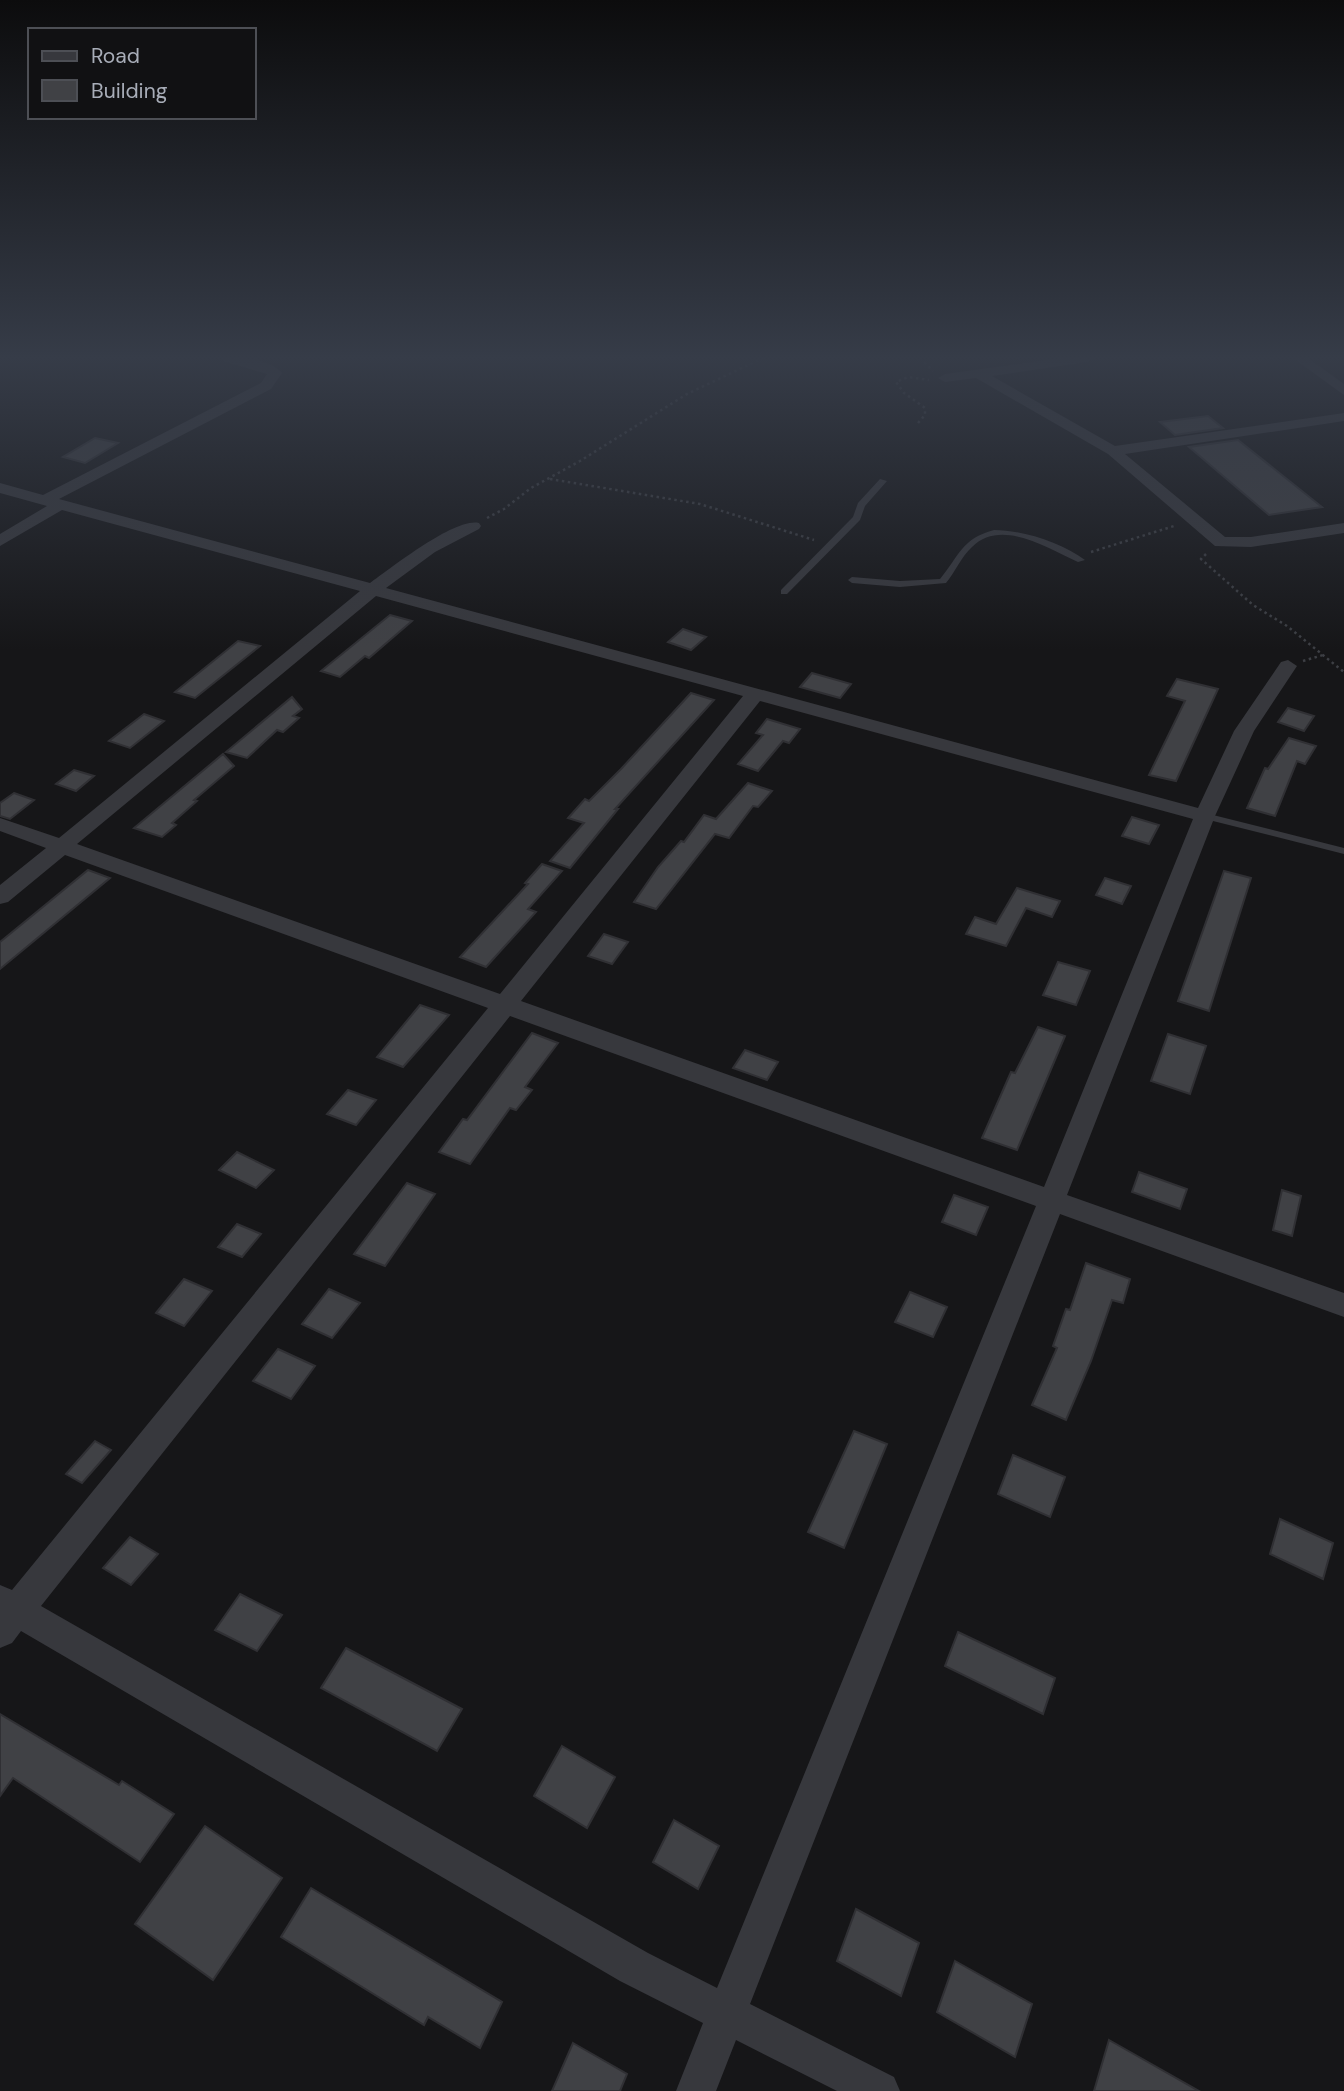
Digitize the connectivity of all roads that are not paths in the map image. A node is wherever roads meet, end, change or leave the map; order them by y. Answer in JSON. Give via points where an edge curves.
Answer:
{"nodes":[{"id":1,"x":138,"y":456,"type":"edge"},
{"id":2,"x":1118,"y":456,"type":"edge"},
{"id":3,"x":883,"y":481,"type":"dead end"},
{"id":4,"x":0,"y":488,"type":"edge"},
{"id":5,"x":53,"y":502,"type":"junction"},
{"id":6,"x":473,"y":526,"type":"road end"},
{"id":7,"x":1344,"y":528,"type":"edge"},
{"id":8,"x":0,"y":541,"type":"edge"},
{"id":9,"x":1081,"y":559,"type":"road end"},
{"id":10,"x":852,"y":580,"type":"dead end"},
{"id":11,"x":375,"y":588,"type":"junction"},
{"id":12,"x":784,"y":592,"type":"dead end"},
{"id":13,"x":1288,"y":666,"type":"dead end"},
{"id":14,"x":757,"y":692,"type":"junction"},
{"id":15,"x":1205,"y":816,"type":"junction"},
{"id":16,"x":0,"y":824,"type":"edge"},
{"id":17,"x":63,"y":846,"type":"junction"},
{"id":18,"x":1344,"y":851,"type":"edge"},
{"id":19,"x":0,"y":897,"type":"edge"},
{"id":20,"x":505,"y":1003,"type":"junction"},
{"id":21,"x":1050,"y":1200,"type":"junction"},
{"id":22,"x":1344,"y":1305,"type":"edge"},
{"id":23,"x":5,"y":1614,"type":"edge"},
{"id":24,"x":727,"y":2014,"type":"junction"},
{"id":25,"x":696,"y":2091,"type":"edge"},
{"id":26,"x":880,"y":2091,"type":"edge"}],
"edges":[{"from":1,"to":5,"type":"street"},
{"from":2,"to":7,"type":"street","via":[[1221,542]]},
{"from":3,"to":12,"type":"lane","via":[[861,505],[857,518]]},
{"from":4,"to":5,"type":"street"},
{"from":5,"to":8,"type":"street"},
{"from":5,"to":11,"type":"street"},
{"from":6,"to":11,"type":"street","via":[[429,548]]},
{"from":9,"to":10,"type":"lane","via":[[1019,534],[998,532],[981,535],[969,544],[943,581]]},
{"from":11,"to":14,"type":"street"},
{"from":11,"to":17,"type":"street"},
{"from":13,"to":15,"type":"street","via":[[1244,731]]},
{"from":14,"to":15,"type":"street"},
{"from":14,"to":20,"type":"street"},
{"from":15,"to":18,"type":"lane"},
{"from":15,"to":21,"type":"street"},
{"from":16,"to":17,"type":"street"},
{"from":17,"to":19,"type":"street"},
{"from":17,"to":20,"type":"street"},
{"from":20,"to":21,"type":"street"},
{"from":20,"to":23,"type":"street"},
{"from":21,"to":22,"type":"street"},
{"from":21,"to":24,"type":"street"},
{"from":23,"to":24,"type":"street","via":[[622,1960]]},
{"from":24,"to":25,"type":"street"},
{"from":24,"to":26,"type":"street"}]}
